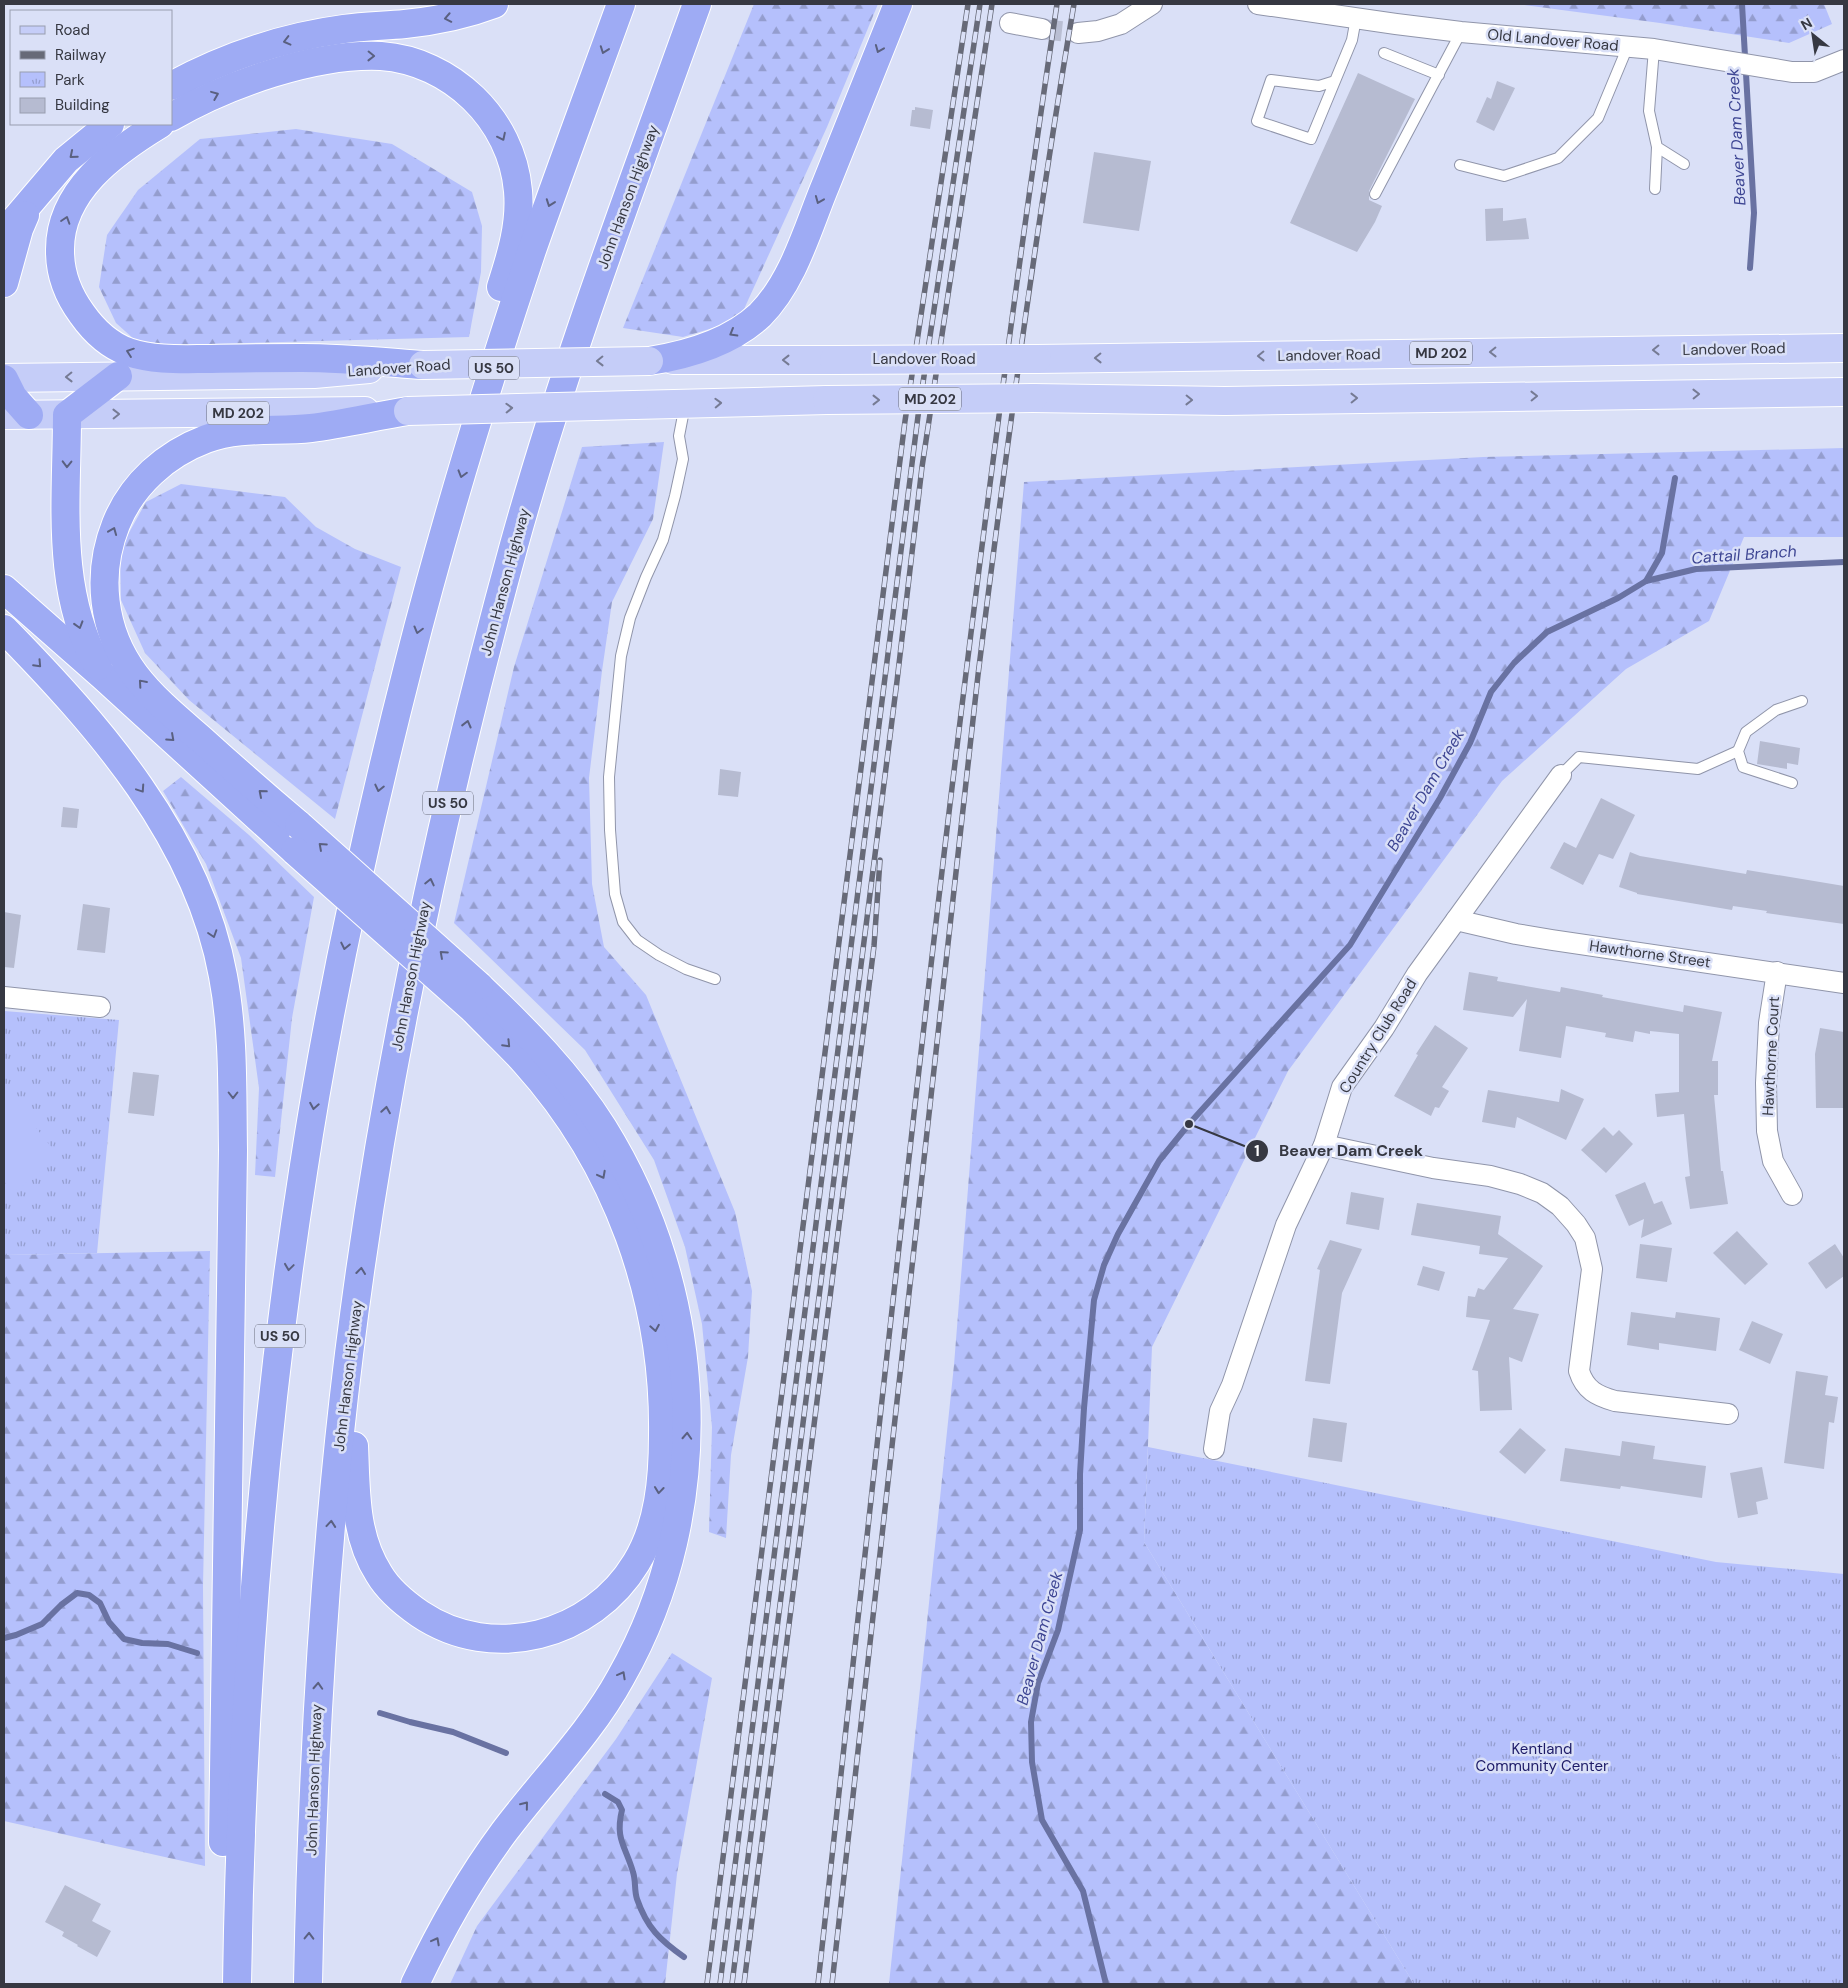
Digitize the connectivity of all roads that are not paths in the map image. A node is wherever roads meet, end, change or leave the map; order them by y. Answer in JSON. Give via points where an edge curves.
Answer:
{"nodes":[{"id":1,"x":494,"y":4,"type":"edge"},
{"id":2,"x":621,"y":4,"type":"edge"},
{"id":3,"x":696,"y":4,"type":"edge"},
{"id":4,"x":714,"y":4,"type":"edge"},
{"id":5,"x":898,"y":4,"type":"edge"},
{"id":6,"x":1152,"y":4,"type":"edge"},
{"id":7,"x":1258,"y":4,"type":"edge"},
{"id":8,"x":1356,"y":18,"type":"junction"},
{"id":9,"x":1010,"y":23,"type":"dead end"},
{"id":10,"x":1042,"y":29,"type":"tunnel mouth"},
{"id":11,"x":1461,"y":32,"type":"junction"},
{"id":12,"x":1078,"y":33,"type":"tunnel mouth"},
{"id":13,"x":1628,"y":46,"type":"junction"},
{"id":14,"x":1654,"y":49,"type":"junction"},
{"id":15,"x":1384,"y":53,"type":"dead end"},
{"id":16,"x":1844,"y":60,"type":"edge"},
{"id":17,"x":1439,"y":75,"type":"junction"},
{"id":18,"x":1336,"y":81,"type":"junction"},
{"id":19,"x":172,"y":86,"type":"edge"},
{"id":20,"x":172,"y":116,"type":"edge"},
{"id":21,"x":109,"y":125,"type":"edge"},
{"id":22,"x":158,"y":125,"type":"edge"},
{"id":23,"x":1658,"y":147,"type":"junction"},
{"id":24,"x":1684,"y":164,"type":"dead end"},
{"id":25,"x":1460,"y":165,"type":"dead end"},
{"id":26,"x":1655,"y":189,"type":"dead end"},
{"id":27,"x":1375,"y":194,"type":"dead end"},
{"id":28,"x":32,"y":200,"type":"junction"},
{"id":29,"x":4,"y":233,"type":"edge"},
{"id":30,"x":603,"y":265,"type":"junction"},
{"id":31,"x":4,"y":283,"type":"edge"},
{"id":32,"x":1844,"y":348,"type":"edge"},
{"id":33,"x":649,"y":360,"type":"junction"},
{"id":34,"x":422,"y":365,"type":"junction"},
{"id":35,"x":118,"y":376,"type":"junction"},
{"id":36,"x":4,"y":378,"type":"edge"},
{"id":37,"x":1844,"y":392,"type":"edge"},
{"id":38,"x":685,"y":404,"type":"junction"},
{"id":39,"x":408,"y":411,"type":"junction"},
{"id":40,"x":16,"y":415,"type":"edge"},
{"id":41,"x":68,"y":415,"type":"junction"},
{"id":42,"x":473,"y":434,"type":"junction"},
{"id":43,"x":4,"y":590,"type":"edge"},
{"id":44,"x":4,"y":629,"type":"edge"},
{"id":45,"x":104,"y":677,"type":"junction"},
{"id":46,"x":1802,"y":701,"type":"dead end"},
{"id":47,"x":1738,"y":751,"type":"junction"},
{"id":48,"x":1561,"y":774,"type":"joint"},
{"id":49,"x":1792,"y":783,"type":"dead end"},
{"id":50,"x":297,"y":838,"type":"junction"},
{"id":51,"x":1456,"y":920,"type":"junction"},
{"id":52,"x":1777,"y":972,"type":"junction"},
{"id":53,"x":715,"y":979,"type":"dead end"},
{"id":54,"x":1844,"y":982,"type":"edge"},
{"id":55,"x":4,"y":997,"type":"edge"},
{"id":56,"x":476,"y":998,"type":"junction"},
{"id":57,"x":100,"y":1007,"type":"dead end"},
{"id":58,"x":1324,"y":1145,"type":"junction"},
{"id":59,"x":1792,"y":1195,"type":"dead end"},
{"id":60,"x":349,"y":1354,"type":"junction"},
{"id":61,"x":1728,"y":1414,"type":"dead end"},
{"id":62,"x":1214,"y":1449,"type":"dead end"},
{"id":63,"x":237,"y":1940,"type":"junction"},
{"id":64,"x":237,"y":1984,"type":"edge"},
{"id":65,"x":308,"y":1984,"type":"edge"},
{"id":66,"x":415,"y":1984,"type":"edge"}],
"edges":[{"from":1,"to":19,"type":"highway","one_way":true,"via":[[431,21],[344,29],[282,42],[224,61]]},
{"from":2,"to":42,"type":"highway","number":"US 50","one_way":true,"via":[[533,248]]},
{"from":3,"to":30,"type":"highway","name":"John Hanson Highway","number":"US 50"},
{"from":4,"to":30,"type":"highway","via":[[662,150]]},
{"from":5,"to":33,"type":"highway","one_way":true,"via":[[800,250],[779,292],[758,317],[720,341],[677,356]]},
{"from":6,"to":12,"type":"street","via":[[1121,24]]},
{"from":7,"to":8,"type":"street","name":"Old Landover Road"},
{"from":8,"to":11,"type":"street","name":"Old Landover Road"},
{"from":8,"to":18,"type":"lane","via":[[1352,40]]},
{"from":9,"to":10,"type":"street"},
{"from":11,"to":13,"type":"street","name":"Old Landover Road"},
{"from":11,"to":17,"type":"lane"},
{"from":13,"to":14,"type":"street","name":"Old Landover Road"},
{"from":13,"to":25,"type":"lane","via":[[1598,118],[1558,158],[1504,176]]},
{"from":14,"to":16,"type":"street","name":"Old Landover Road","via":[[1781,71],[1814,72]]},
{"from":14,"to":23,"type":"lane","via":[[1649,111]]},
{"from":15,"to":17,"type":"lane"},
{"from":17,"to":27,"type":"lane"},
{"from":18,"to":18,"type":"lane","via":[[1319,86],[1271,80],[1257,122],[1311,139]]},
{"from":20,"to":42,"type":"highway","one_way":true,"via":[[265,76],[355,56],[408,60],[432,68],[455,81],[472,96],[498,128],[518,189],[518,213],[509,262],[488,331]]},
{"from":21,"to":28,"type":"highway","one_way":true,"via":[[66,160]]},
{"from":34,"to":22,"type":"highway","one_way":true,"via":[[316,358],[164,359],[128,352],[98,334],[76,307],[63,277],[60,242],[64,223],[81,188],[96,171],[116,153]]},
{"from":23,"to":24,"type":"lane"},
{"from":23,"to":26,"type":"lane"},
{"from":28,"to":29,"type":"highway"},
{"from":28,"to":31,"type":"highway","via":[[19,229]]},
{"from":60,"to":30,"type":"highway","name":"John Hanson Highway","number":"US 50","one_way":true,"via":[[392,1073],[459,754],[534,476]]},
{"from":32,"to":33,"type":"main road","name":"Landover Road","number":"MD 202","one_way":true,"bridge":true,"via":[[1037,359]]},
{"from":33,"to":34,"type":"main road","name":"Landover Road","number":"MD 202","one_way":true,"bridge":true},
{"from":34,"to":35,"type":"main road","name":"Landover Road","number":"MD 202","via":[[314,374]]},
{"from":35,"to":36,"type":"main road","name":"Landover Road","number":"MD 202","one_way":true},
{"from":35,"to":41,"type":"highway"},
{"from":36,"to":40,"type":"highway","via":[[13,397]]},
{"from":38,"to":37,"type":"main road","number":"MD 202","one_way":true,"bridge":true,"via":[[1033,398],[1225,401]]},
{"from":39,"to":38,"type":"main road","number":"MD 202","one_way":true,"bridge":true},
{"from":38,"to":53,"type":"lane","via":[[679,436],[683,459],[664,540],[630,618],[621,656],[609,777],[610,830],[615,894],[623,922],[637,940],[659,955]]},
{"from":41,"to":39,"type":"main road","number":"MD 202","one_way":true},
{"from":50,"to":39,"type":"highway","one_way":true,"via":[[134,674],[118,647],[107,615],[104,579],[110,540],[125,506],[140,484],[167,459],[192,444],[245,430],[310,428]]},
{"from":40,"to":41,"type":"main road","number":"MD 202"},
{"from":41,"to":45,"type":"highway","one_way":true,"via":[[68,572],[75,613]]},
{"from":42,"to":63,"type":"highway","number":"US 50","one_way":true,"via":[[409,664],[364,852],[303,1168],[275,1379],[259,1534],[246,1723]]},
{"from":43,"to":45,"type":"highway"},
{"from":44,"to":63,"type":"highway","one_way":true,"via":[[81,712],[148,800],[198,891],[217,946],[223,976],[231,1038],[233,1150],[222,1836]]},
{"from":45,"to":50,"type":"highway","one_way":true},
{"from":46,"to":47,"type":"lane","via":[[1776,710],[1746,732]]},
{"from":47,"to":48,"type":"lane","via":[[1698,769],[1580,757]]},
{"from":47,"to":49,"type":"lane","via":[[1743,766]]},
{"from":48,"to":51,"type":"street","name":"Country Club Road"},
{"from":50,"to":56,"type":"highway","bridge":true},
{"from":51,"to":52,"type":"street","name":"Hawthorne Street","via":[[1552,940]]},
{"from":51,"to":58,"type":"street","name":"Country Club Road","via":[[1342,1087]]},
{"from":52,"to":54,"type":"street","name":"Hawthorne Street"},
{"from":52,"to":59,"type":"street","name":"Hawthorne Court","via":[[1769,1023],[1768,1131],[1774,1161]]},
{"from":55,"to":57,"type":"street"},
{"from":56,"to":60,"type":"highway","one_way":true,"via":[[561,1109],[591,1154],[631,1239],[648,1296],[662,1380],[662,1465],[647,1543],[625,1580],[609,1598],[582,1618],[551,1632],[515,1639],[454,1632],[432,1622],[401,1600],[379,1575],[360,1530],[355,1492]]},
{"from":66,"to":56,"type":"highway","one_way":true,"via":[[436,1940],[480,1867],[593,1722],[626,1669],[646,1627],[667,1568],[680,1511],[685,1460],[686,1395],[680,1337],[661,1256],[641,1203],[617,1152],[582,1098],[535,1040]]},
{"from":58,"to":61,"type":"street","via":[[1432,1168],[1490,1176],[1542,1193],[1560,1206],[1585,1238],[1592,1269],[1580,1371],[1586,1387],[1599,1397],[1615,1401]]},
{"from":58,"to":62,"type":"street","name":"Country Club Road","via":[[1286,1225],[1232,1386],[1220,1412]]},
{"from":65,"to":60,"type":"highway","name":"John Hanson Highway","number":"US 50","one_way":true,"via":[[319,1662]]},
{"from":63,"to":64,"type":"highway","number":"US 50"}]}
